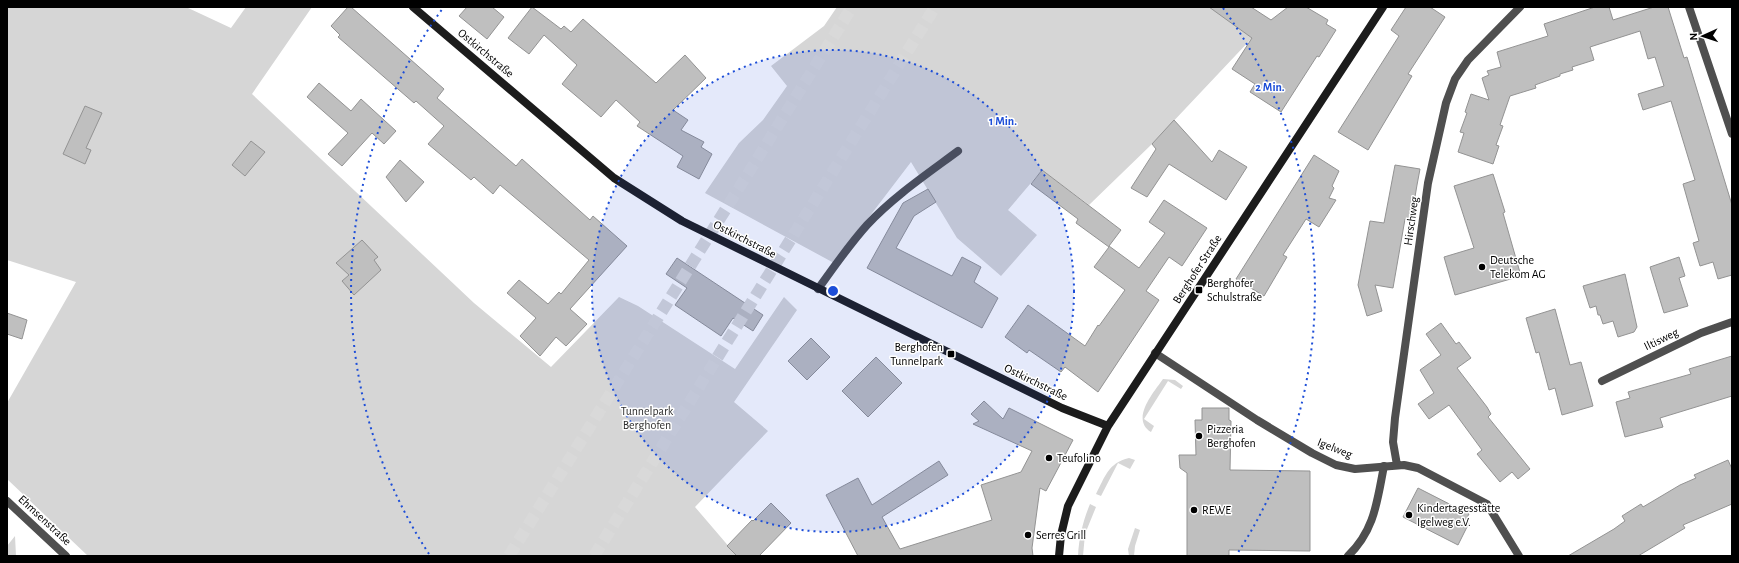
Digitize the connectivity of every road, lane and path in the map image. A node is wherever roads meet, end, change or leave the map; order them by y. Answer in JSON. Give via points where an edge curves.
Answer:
{"nodes":[{"id":1,"x":414,"y":7,"type":"edge"},
{"id":2,"x":1383,"y":7,"type":"edge"},
{"id":3,"x":1520,"y":7,"type":"edge"},
{"id":4,"x":1689,"y":7,"type":"edge"},
{"id":5,"x":1732,"y":134,"type":"edge"},
{"id":6,"x":958,"y":151,"type":"dead end"},
{"id":7,"x":818,"y":288,"type":"junction"},
{"id":8,"x":1732,"y":322,"type":"edge"},
{"id":9,"x":1155,"y":353,"type":"junction"},
{"id":10,"x":1602,"y":381,"type":"dead end"},
{"id":11,"x":1108,"y":426,"type":"junction"},
{"id":12,"x":1397,"y":465,"type":"junction"},
{"id":13,"x":1384,"y":466,"type":"junction"},
{"id":14,"x":7,"y":501,"type":"edge"},
{"id":15,"x":66,"y":556,"type":"edge"},
{"id":16,"x":1059,"y":556,"type":"edge"},
{"id":17,"x":1348,"y":556,"type":"edge"},
{"id":18,"x":1519,"y":556,"type":"edge"}],
"edges":[{"from":1,"to":7,"type":"street","name":"Ostkirchstraße","via":[[614,178],[682,221]]},
{"from":2,"to":9,"type":"street","name":"Berghofer Straße","via":[[1199,290]]},
{"from":3,"to":12,"type":"street","name":"Hirschweg","via":[[1468,60],[1456,79],[1446,103],[1428,183],[1395,418],[1393,442]]},
{"from":4,"to":5,"type":"street"},
{"from":6,"to":7,"type":"street","via":[[868,224]]},
{"from":7,"to":11,"type":"street","name":"Ostkirchstraße","via":[[1062,408]]},
{"from":8,"to":10,"type":"street","name":"Iltisweg","via":[[1701,333]]},
{"from":9,"to":11,"type":"street","name":"Berghofer Straße"},
{"from":9,"to":13,"type":"street","name":"Igelweg","via":[[1312,453],[1336,465],[1355,469]]},
{"from":11,"to":16,"type":"street","name":"Berghofer Straße","via":[[1068,506]]},
{"from":12,"to":13,"type":"street","name":"Igelweg"},
{"from":12,"to":18,"type":"street","name":"Igelweg","via":[[1418,468],[1487,504]]},
{"from":13,"to":17,"type":"street","via":[[1367,532]]},
{"from":14,"to":15,"type":"street","name":"Ehmsenstraße"}]}
